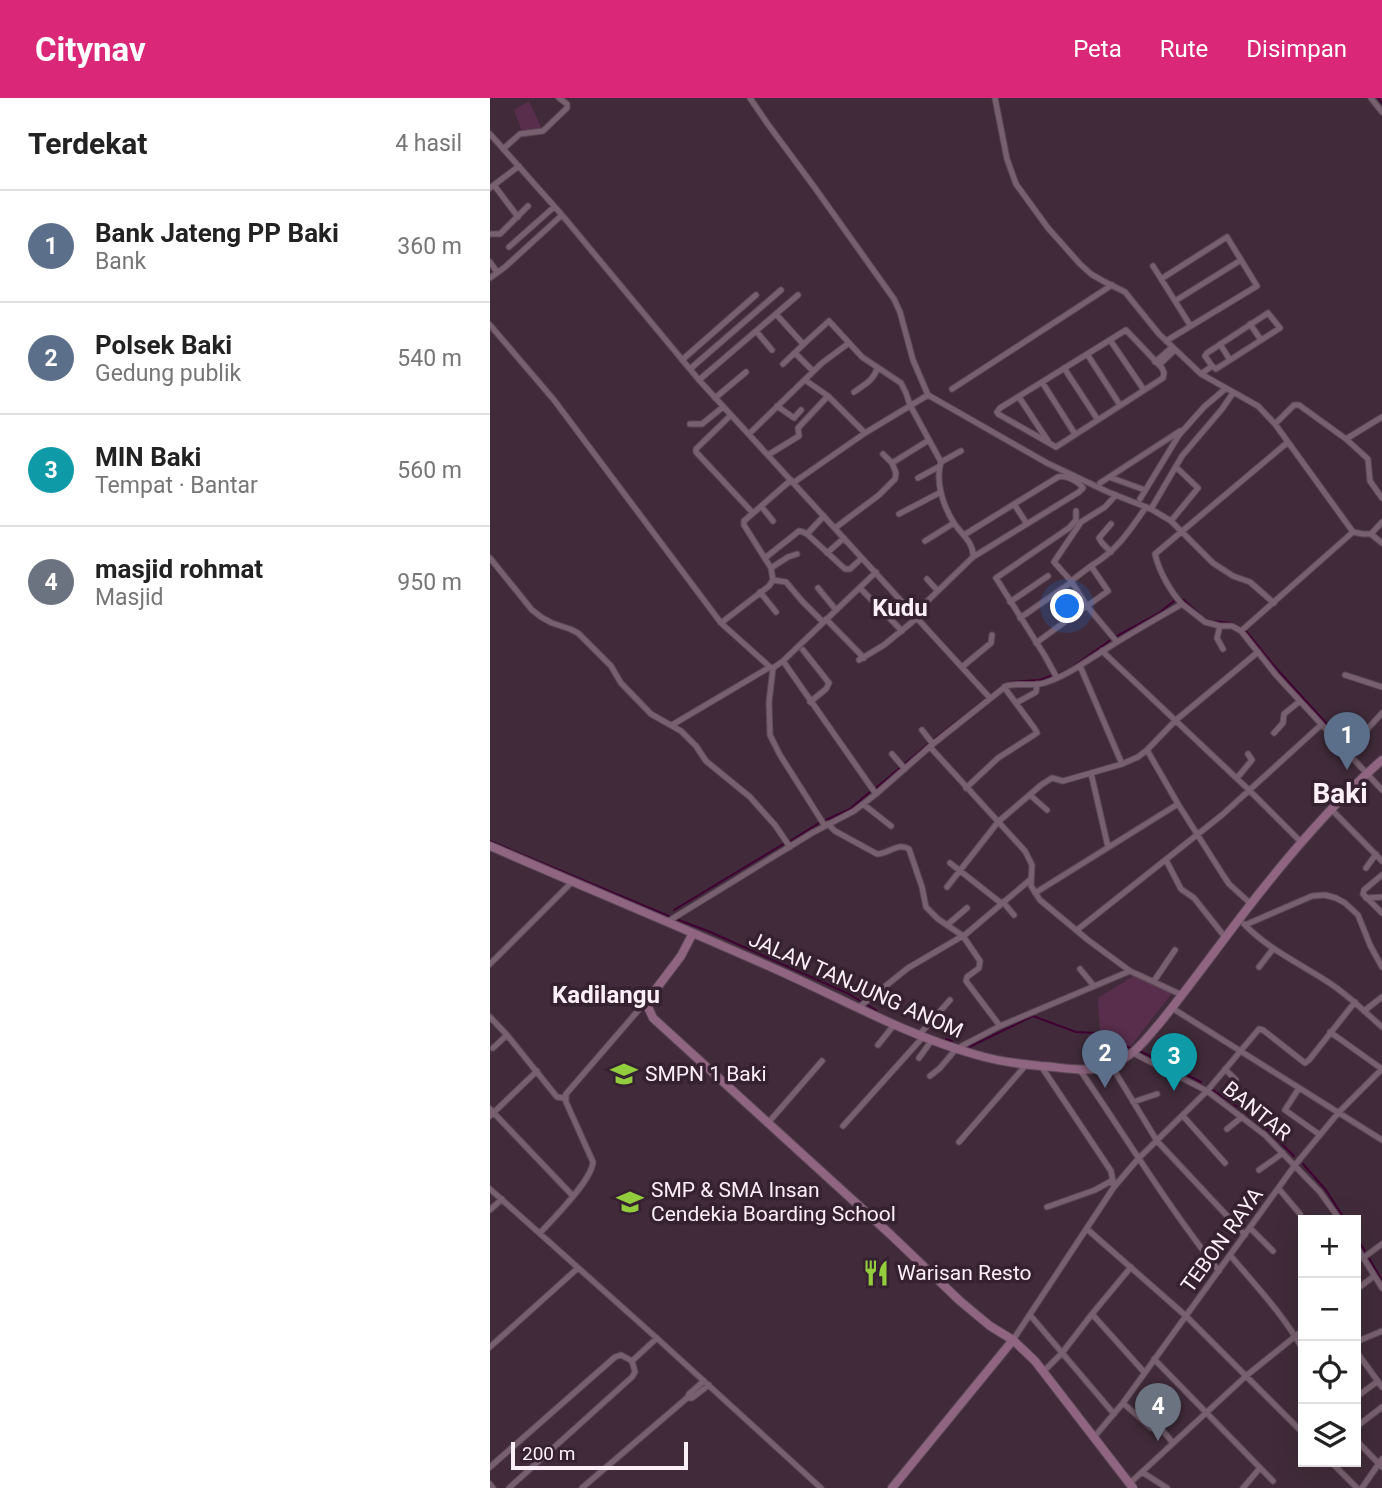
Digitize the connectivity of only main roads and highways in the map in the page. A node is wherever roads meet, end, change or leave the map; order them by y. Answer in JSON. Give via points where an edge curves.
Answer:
{"nodes":[{"id":1,"x":1382,"y":760,"type":"edge"},
{"id":2,"x":490,"y":846,"type":"edge"},
{"id":3,"x":693,"y":933,"type":"junction"},
{"id":4,"x":1013,"y":1340,"type":"junction"},
{"id":5,"x":1131,"y":1486,"type":"edge"},
{"id":6,"x":892,"y":1488,"type":"edge"}],
"edges":[{"from":1,"to":3,"type":"main road","name":"JALAN TANJUNG ANOM","via":[[1302,843],[1133,1053],[1097,1069],[1026,1065],[956,1049]]},
{"from":2,"to":3,"type":"main road","name":"JALAN TANJUNG ANOM","via":[[672,919]]},
{"from":3,"to":4,"type":"main road","via":[[650,997],[653,1018],[961,1301]]},
{"from":4,"to":5,"type":"main road","via":[[1044,1371]]},
{"from":4,"to":6,"type":"main road"}]}
